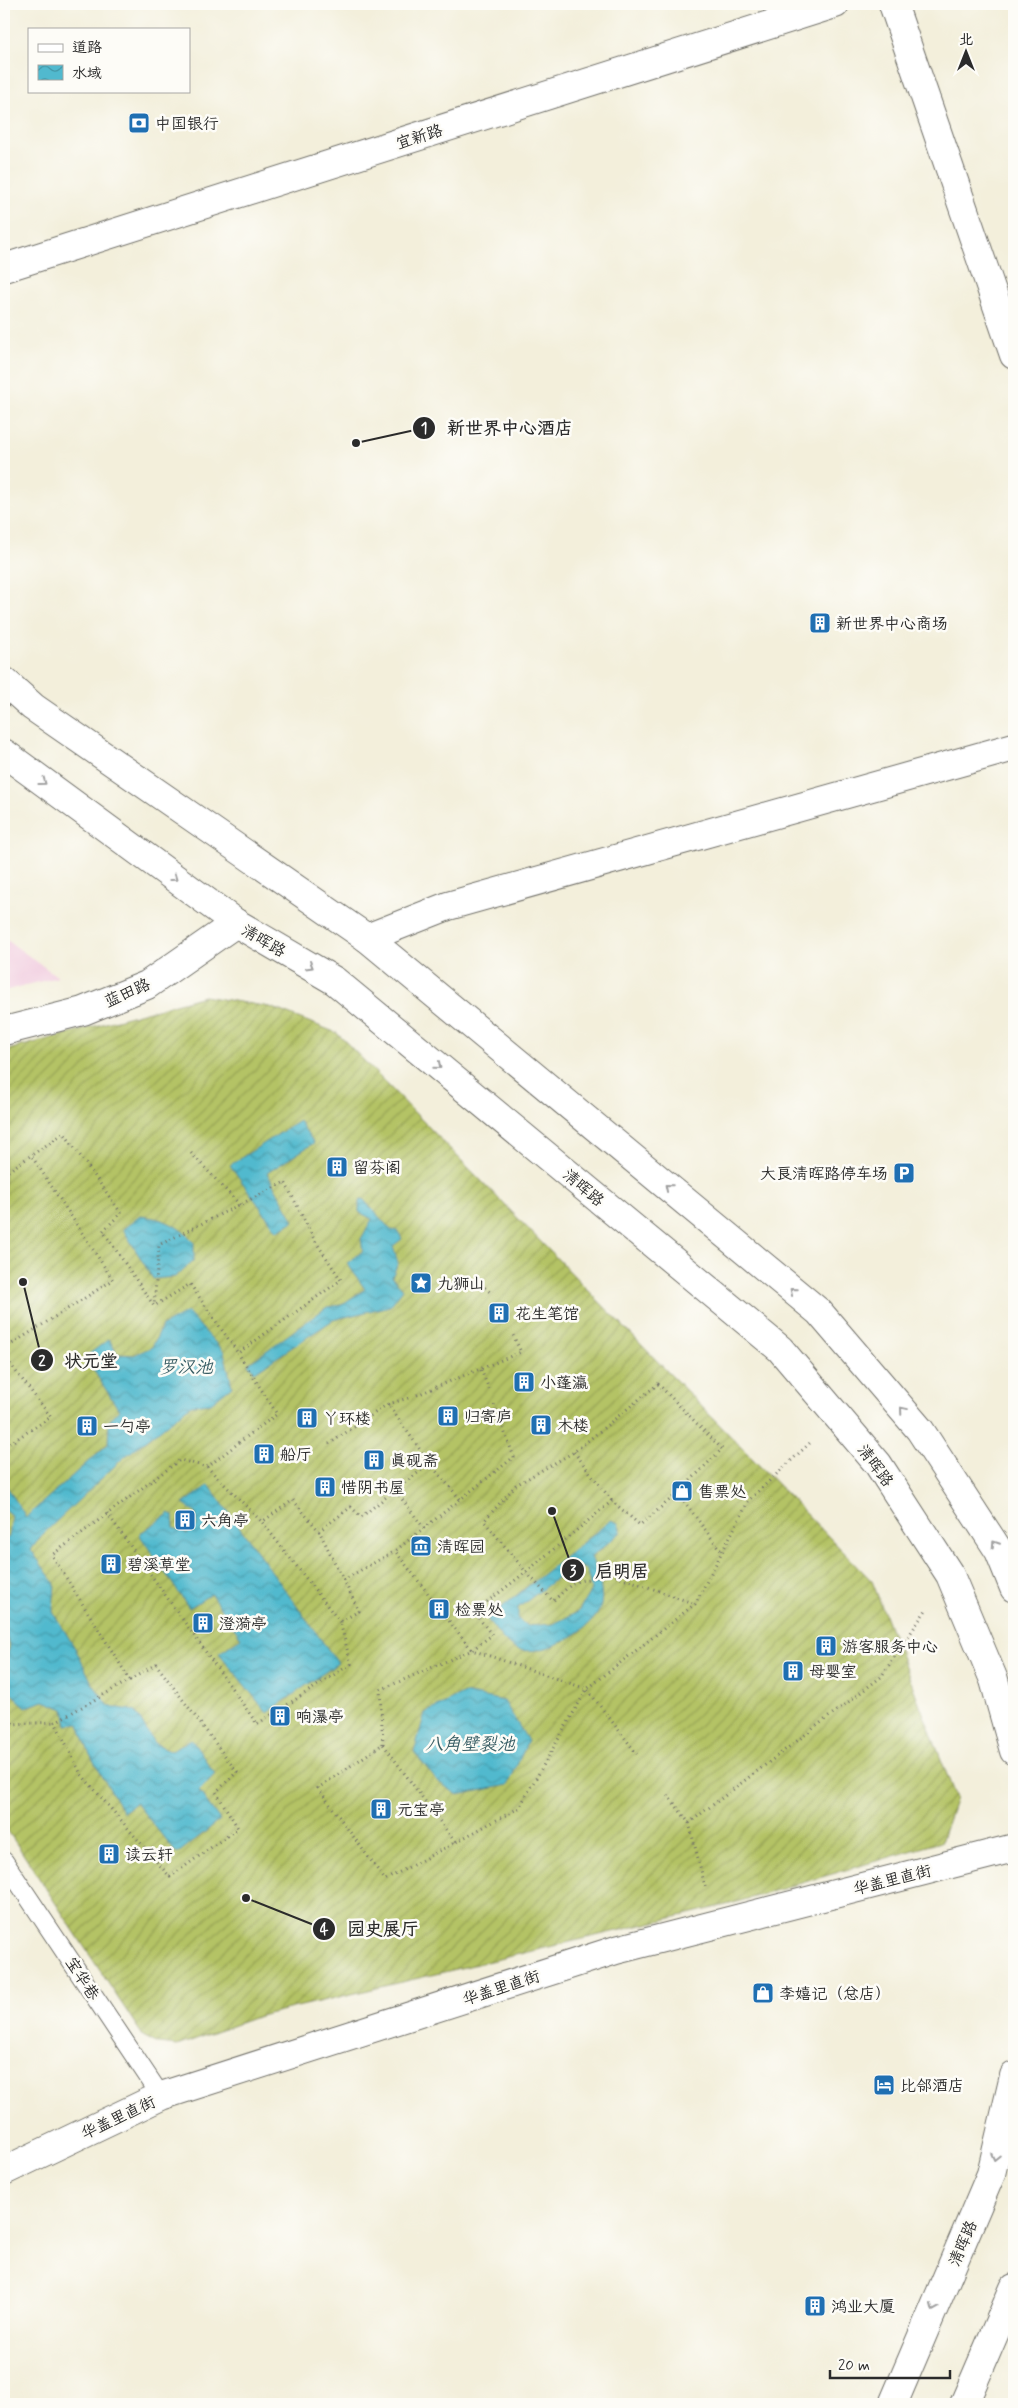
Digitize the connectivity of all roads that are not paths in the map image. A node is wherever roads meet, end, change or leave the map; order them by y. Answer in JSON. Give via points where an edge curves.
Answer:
{"nodes":[{"id":1,"x":835,"y":4,"type":"edge"},
{"id":2,"x":893,"y":4,"type":"edge"},
{"id":3,"x":4,"y":268,"type":"edge"},
{"id":4,"x":1014,"y":354,"type":"edge"},
{"id":5,"x":4,"y":681,"type":"edge"},
{"id":6,"x":1014,"y":747,"type":"edge"},
{"id":7,"x":4,"y":753,"type":"edge"},
{"id":8,"x":236,"y":923,"type":"junction"},
{"id":9,"x":367,"y":938,"type":"junction"},
{"id":10,"x":4,"y":1031,"type":"edge"},
{"id":11,"x":1014,"y":1588,"type":"edge"},
{"id":12,"x":1014,"y":1751,"type":"edge"},
{"id":13,"x":1014,"y":1848,"type":"edge"},
{"id":14,"x":4,"y":1861,"type":"edge"},
{"id":15,"x":1014,"y":2076,"type":"edge"},
{"id":16,"x":161,"y":2096,"type":"junction"},
{"id":17,"x":4,"y":2171,"type":"edge"},
{"id":18,"x":1014,"y":2288,"type":"edge"},
{"id":19,"x":893,"y":2404,"type":"edge"},
{"id":20,"x":964,"y":2404,"type":"edge"}],
"edges":[{"from":1,"to":3,"type":"street","name":"宜新路"},
{"from":2,"to":4,"type":"street"},
{"from":5,"to":9,"type":"street","via":[[33,707]]},
{"from":6,"to":9,"type":"street","via":[[448,906]]},
{"from":7,"to":8,"type":"street","name":"清晖路","one_way":true},
{"from":8,"to":10,"type":"street","name":"蓝田路","via":[[148,985],[83,1011]]},
{"from":8,"to":12,"type":"street","name":"清晖路","one_way":true,"via":[[343,987],[780,1349],[878,1464],[950,1574],[994,1680]]},
{"from":11,"to":9,"type":"street","one_way":true,"via":[[999,1550],[920,1430],[819,1312]]},
{"from":13,"to":16,"type":"street","name":"华盖里直街","via":[[616,1950]]},
{"from":14,"to":16,"type":"lane","name":"宝华巷"},
{"from":15,"to":19,"type":"street","name":"清晖路","one_way":true,"via":[[991,2174]]},
{"from":16,"to":17,"type":"street","name":"华盖里直街"},
{"from":18,"to":20,"type":"street"}]}
